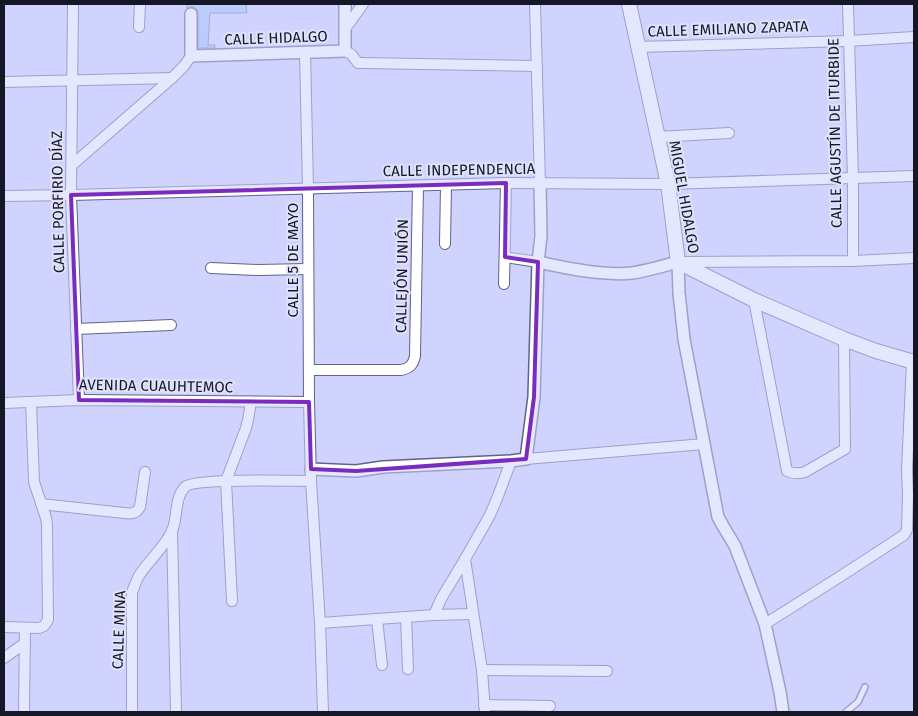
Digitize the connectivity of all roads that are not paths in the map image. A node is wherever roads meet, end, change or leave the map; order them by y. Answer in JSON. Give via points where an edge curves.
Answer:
{"nodes":[{"id":1,"x":73,"y":4,"type":"edge"},
{"id":2,"x":140,"y":4,"type":"edge"},
{"id":3,"x":345,"y":4,"type":"edge"},
{"id":4,"x":363,"y":4,"type":"edge"},
{"id":5,"x":535,"y":4,"type":"edge"},
{"id":6,"x":629,"y":4,"type":"edge"},
{"id":7,"x":848,"y":4,"type":"edge"},
{"id":8,"x":191,"y":14,"type":"dead end"},
{"id":9,"x":139,"y":28,"type":"dead end"},
{"id":10,"x":345,"y":29,"type":"junction"},
{"id":11,"x":914,"y":37,"type":"edge"},
{"id":12,"x":848,"y":41,"type":"junction"},
{"id":13,"x":638,"y":47,"type":"junction"},
{"id":14,"x":345,"y":51,"type":"junction"},
{"id":15,"x":305,"y":52,"type":"junction"},
{"id":16,"x":191,"y":56,"type":"junction"},
{"id":17,"x":537,"y":66,"type":"junction"},
{"id":18,"x":172,"y":78,"type":"junction"},
{"id":19,"x":72,"y":80,"type":"junction"},
{"id":20,"x":4,"y":82,"type":"edge"},
{"id":21,"x":729,"y":133,"type":"dead end"},
{"id":22,"x":658,"y":137,"type":"junction"},
{"id":23,"x":72,"y":165,"type":"junction"},
{"id":24,"x":914,"y":176,"type":"edge"},
{"id":25,"x":853,"y":179,"type":"junction"},
{"id":26,"x":506,"y":183,"type":"junction"},
{"id":27,"x":540,"y":183,"type":"junction"},
{"id":28,"x":446,"y":184,"type":"junction"},
{"id":29,"x":668,"y":184,"type":"junction"},
{"id":30,"x":418,"y":186,"type":"junction"},
{"id":31,"x":308,"y":188,"type":"junction"},
{"id":32,"x":71,"y":195,"type":"junction"},
{"id":33,"x":4,"y":196,"type":"edge"},
{"id":34,"x":445,"y":244,"type":"dead end"},
{"id":35,"x":505,"y":258,"type":"junction"},
{"id":36,"x":914,"y":258,"type":"edge"},
{"id":37,"x":853,"y":261,"type":"junction"},
{"id":38,"x":538,"y":262,"type":"junction"},
{"id":39,"x":678,"y":262,"type":"junction"},
{"id":40,"x":211,"y":268,"type":"dead end"},
{"id":41,"x":308,"y":269,"type":"junction"},
{"id":42,"x":504,"y":284,"type":"dead end"},
{"id":43,"x":754,"y":300,"type":"junction"},
{"id":44,"x":172,"y":325,"type":"dead end"},
{"id":45,"x":76,"y":329,"type":"junction"},
{"id":46,"x":844,"y":339,"type":"junction"},
{"id":47,"x":913,"y":362,"type":"edge"},
{"id":48,"x":309,"y":370,"type":"junction"},
{"id":49,"x":79,"y":400,"type":"junction"},
{"id":50,"x":31,"y":402,"type":"junction"},
{"id":51,"x":251,"y":402,"type":"junction"},
{"id":52,"x":309,"y":402,"type":"junction"},
{"id":53,"x":4,"y":404,"type":"edge"},
{"id":54,"x":704,"y":444,"type":"junction"},
{"id":55,"x":911,"y":446,"type":"edge"},
{"id":56,"x":526,"y":459,"type":"junction"},
{"id":57,"x":511,"y":461,"type":"junction"},
{"id":58,"x":311,"y":469,"type":"junction"},
{"id":59,"x":146,"y":472,"type":"dead end"},
{"id":60,"x":226,"y":481,"type":"junction"},
{"id":61,"x":311,"y":481,"type":"junction"},
{"id":62,"x":41,"y":504,"type":"junction"},
{"id":63,"x":172,"y":530,"type":"junction"},
{"id":64,"x":465,"y":559,"type":"junction"},
{"id":65,"x":232,"y":602,"type":"dead end"},
{"id":66,"x":472,"y":614,"type":"junction"},
{"id":67,"x":434,"y":615,"type":"junction"},
{"id":68,"x":406,"y":617,"type":"junction"},
{"id":69,"x":377,"y":619,"type":"junction"},
{"id":70,"x":320,"y":623,"type":"junction"},
{"id":71,"x":765,"y":624,"type":"junction"},
{"id":72,"x":4,"y":627,"type":"edge"},
{"id":73,"x":25,"y":628,"type":"junction"},
{"id":74,"x":25,"y":643,"type":"junction"},
{"id":75,"x":4,"y":658,"type":"edge"},
{"id":76,"x":382,"y":665,"type":"dead end"},
{"id":77,"x":408,"y":669,"type":"dead end"},
{"id":78,"x":482,"y":670,"type":"junction"},
{"id":79,"x":607,"y":671,"type":"dead end"},
{"id":80,"x":865,"y":687,"type":"dead end"},
{"id":81,"x":550,"y":706,"type":"dead end"},
{"id":82,"x":485,"y":708,"type":"edge"},
{"id":83,"x":24,"y":712,"type":"edge"},
{"id":84,"x":132,"y":712,"type":"edge"},
{"id":85,"x":176,"y":712,"type":"edge"},
{"id":86,"x":324,"y":712,"type":"edge"},
{"id":87,"x":783,"y":712,"type":"edge"},
{"id":88,"x":846,"y":712,"type":"edge"}],
"edges":[{"from":1,"to":19,"type":"street","name":"CALLE PORFIRIO DÍAZ"},
{"from":2,"to":9,"type":"street"},
{"from":3,"to":10,"type":"street"},
{"from":4,"to":10,"type":"street"},
{"from":5,"to":17,"type":"street"},
{"from":6,"to":13,"type":"main road","name":"MIGUEL HIDALGO"},
{"from":7,"to":12,"type":"street","name":"CALLE AGUSTÍN DE ITURBIDE"},
{"from":8,"to":16,"type":"street"},
{"from":10,"to":14,"type":"street"},
{"from":11,"to":12,"type":"street","name":"CALLE EMILIANO ZAPATA"},
{"from":12,"to":13,"type":"street","name":"CALLE EMILIANO ZAPATA"},
{"from":12,"to":25,"type":"street","name":"CALLE AGUSTÍN DE ITURBIDE"},
{"from":13,"to":22,"type":"main road","name":"MIGUEL HIDALGO"},
{"from":14,"to":15,"type":"street","name":"CALLE HIDALGO"},
{"from":14,"to":17,"type":"street","name":"CALLE HIDALGO","via":[[358,63]]},
{"from":15,"to":16,"type":"street","name":"CALLE HIDALGO"},
{"from":15,"to":31,"type":"street","name":"CALLE 5 DE MAYO"},
{"from":16,"to":18,"type":"street"},
{"from":17,"to":27,"type":"street"},
{"from":18,"to":19,"type":"street"},
{"from":18,"to":23,"type":"street"},
{"from":19,"to":20,"type":"street"},
{"from":19,"to":23,"type":"street","name":"CALLE PORFIRIO DÍAZ"},
{"from":21,"to":22,"type":"street"},
{"from":22,"to":29,"type":"main road","name":"MIGUEL HIDALGO"},
{"from":23,"to":32,"type":"street","name":"CALLE PORFIRIO DÍAZ"},
{"from":24,"to":25,"type":"street","name":"CALLE INDEPENDENCIA"},
{"from":25,"to":29,"type":"street","name":"CALLE INDEPENDENCIA"},
{"from":25,"to":37,"type":"street","name":"CALLE AGUSTÍN DE ITURBIDE"},
{"from":26,"to":27,"type":"street","name":"CALLE INDEPENDENCIA"},
{"from":26,"to":28,"type":"street","name":"CALLE INDEPENDENCIA"},
{"from":26,"to":35,"type":"street"},
{"from":27,"to":29,"type":"street","name":"CALLE INDEPENDENCIA"},
{"from":27,"to":38,"type":"street"},
{"from":28,"to":30,"type":"street","name":"CALLE INDEPENDENCIA"},
{"from":28,"to":34,"type":"street"},
{"from":29,"to":39,"type":"main road","name":"MIGUEL HIDALGO"},
{"from":30,"to":31,"type":"street","name":"CALLE INDEPENDENCIA"},
{"from":30,"to":48,"type":"street","name":"CALLEJÓN UNIÓN","via":[[414,362],[408,369],[401,370]]},
{"from":31,"to":32,"type":"street","name":"CALLE INDEPENDENCIA"},
{"from":31,"to":41,"type":"street","name":"CALLE 5 DE MAYO"},
{"from":32,"to":33,"type":"street","name":"CALLE INDEPENDENCIA"},
{"from":32,"to":45,"type":"street","name":"CALLE PORFIRIO DÍAZ"},
{"from":35,"to":38,"type":"street"},
{"from":35,"to":42,"type":"street"},
{"from":36,"to":37,"type":"street"},
{"from":37,"to":39,"type":"street"},
{"from":38,"to":39,"type":"street","via":[[575,270],[632,273]]},
{"from":38,"to":56,"type":"street","via":[[534,396]]},
{"from":39,"to":43,"type":"main road","name":"MIGUEL HIDALGO"},
{"from":39,"to":54,"type":"street","via":[[684,338]]},
{"from":40,"to":41,"type":"street"},
{"from":41,"to":48,"type":"street","name":"CALLE 5 DE MAYO"},
{"from":43,"to":46,"type":"main road","name":"MIGUEL HIDALGO"},
{"from":43,"to":46,"type":"street","via":[[787,471],[805,472],[844,449]]},
{"from":44,"to":45,"type":"street"},
{"from":45,"to":49,"type":"street","name":"CALLE PORFIRIO DÍAZ"},
{"from":46,"to":47,"type":"main road","name":"MIGUEL HIDALGO"},
{"from":47,"to":55,"type":"street"},
{"from":48,"to":52,"type":"street","name":"CALLE 5 DE MAYO"},
{"from":49,"to":50,"type":"street","name":"AVENIDA CUAUHTEMOC"},
{"from":49,"to":51,"type":"street","name":"AVENIDA CUAUHTEMOC"},
{"from":50,"to":53,"type":"street","name":"AVENIDA CUAUHTEMOC"},
{"from":50,"to":62,"type":"street","via":[[33,474]]},
{"from":51,"to":52,"type":"street","name":"AVENIDA CUAUHTEMOC"},
{"from":51,"to":60,"type":"street","via":[[246,428]]},
{"from":52,"to":58,"type":"street","name":"CALLE 5 DE MAYO"},
{"from":54,"to":56,"type":"street"},
{"from":54,"to":71,"type":"street","via":[[718,517],[736,546]]},
{"from":55,"to":71,"type":"street","via":[[907,468],[908,523],[904,535]]},
{"from":56,"to":57,"type":"street"},
{"from":57,"to":58,"type":"street","via":[[356,471]]},
{"from":57,"to":64,"type":"street","via":[[492,509]]},
{"from":58,"to":61,"type":"street","name":"CALLE 5 DE MAYO"},
{"from":59,"to":62,"type":"street","via":[[140,507],[134,513]]},
{"from":60,"to":61,"type":"street"},
{"from":60,"to":63,"type":"street","name":"CALLE MINA","via":[[188,484],[183,488]]},
{"from":60,"to":65,"type":"street"},
{"from":61,"to":70,"type":"street","name":"CALLE 5 DE MAYO"},
{"from":62,"to":73,"type":"street","via":[[47,524],[48,620],[40,628]]},
{"from":63,"to":84,"type":"street","name":"CALLE MINA","via":[[138,576],[132,592]]},
{"from":63,"to":85,"type":"street","name":"CALLE MINA"},
{"from":64,"to":66,"type":"street"},
{"from":64,"to":67,"type":"street"},
{"from":66,"to":67,"type":"street"},
{"from":66,"to":78,"type":"street"},
{"from":67,"to":68,"type":"street"},
{"from":68,"to":69,"type":"street"},
{"from":68,"to":77,"type":"street"},
{"from":69,"to":70,"type":"street"},
{"from":69,"to":76,"type":"street"},
{"from":70,"to":86,"type":"street","name":"CALLE 5 DE MAYO"},
{"from":71,"to":87,"type":"street"},
{"from":72,"to":73,"type":"street"},
{"from":73,"to":74,"type":"street"},
{"from":74,"to":75,"type":"street"},
{"from":74,"to":83,"type":"street"},
{"from":78,"to":79,"type":"street"},
{"from":78,"to":82,"type":"street"},
{"from":80,"to":88,"type":"lane","via":[[858,702]]},
{"from":81,"to":82,"type":"street"}]}
